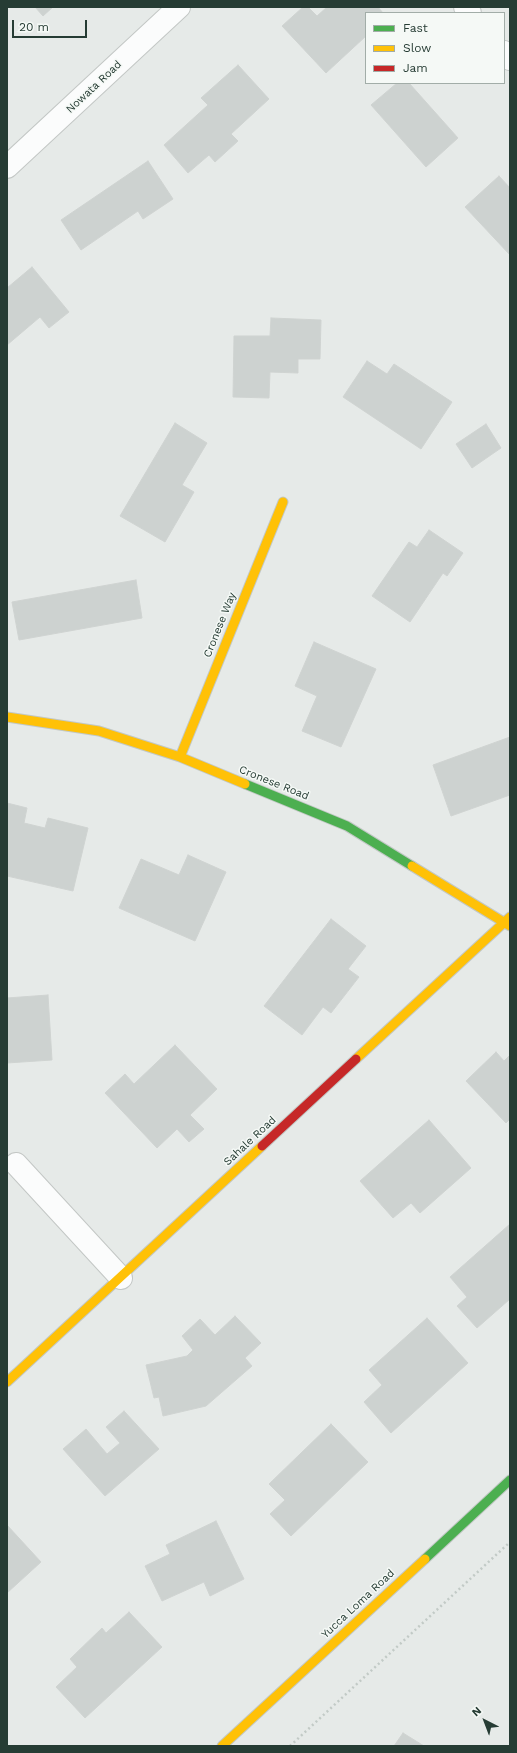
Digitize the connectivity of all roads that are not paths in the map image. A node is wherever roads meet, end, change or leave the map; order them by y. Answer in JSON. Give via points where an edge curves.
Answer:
{"nodes":[{"id":1,"x":180,"y":7,"type":"edge"},
{"id":2,"x":7,"y":167,"type":"edge"},
{"id":3,"x":283,"y":502,"type":"dead end"},
{"id":4,"x":7,"y":717,"type":"edge"},
{"id":5,"x":180,"y":757,"type":"junction"},
{"id":6,"x":508,"y":921,"type":"edge"},
{"id":7,"x":16,"y":1164,"type":"dead end"},
{"id":8,"x":120,"y":1278,"type":"junction"},
{"id":9,"x":7,"y":1382,"type":"edge"},
{"id":10,"x":510,"y":1480,"type":"edge"},
{"id":11,"x":222,"y":1746,"type":"edge"}],
"edges":[{"from":1,"to":2,"type":"street","name":"Nowata Road"},
{"from":3,"to":5,"type":"street","name":"Cronese Way"},
{"from":4,"to":5,"type":"street","name":"Cronese Road","via":[[99,731]]},
{"from":5,"to":6,"type":"street","name":"Cronese Road","via":[[347,826]]},
{"from":6,"to":8,"type":"street","name":"Sahale Road"},
{"from":7,"to":8,"type":"street"},
{"from":8,"to":9,"type":"street","name":"Sahale Road"},
{"from":10,"to":11,"type":"street","name":"Yucca Loma Road"}]}
